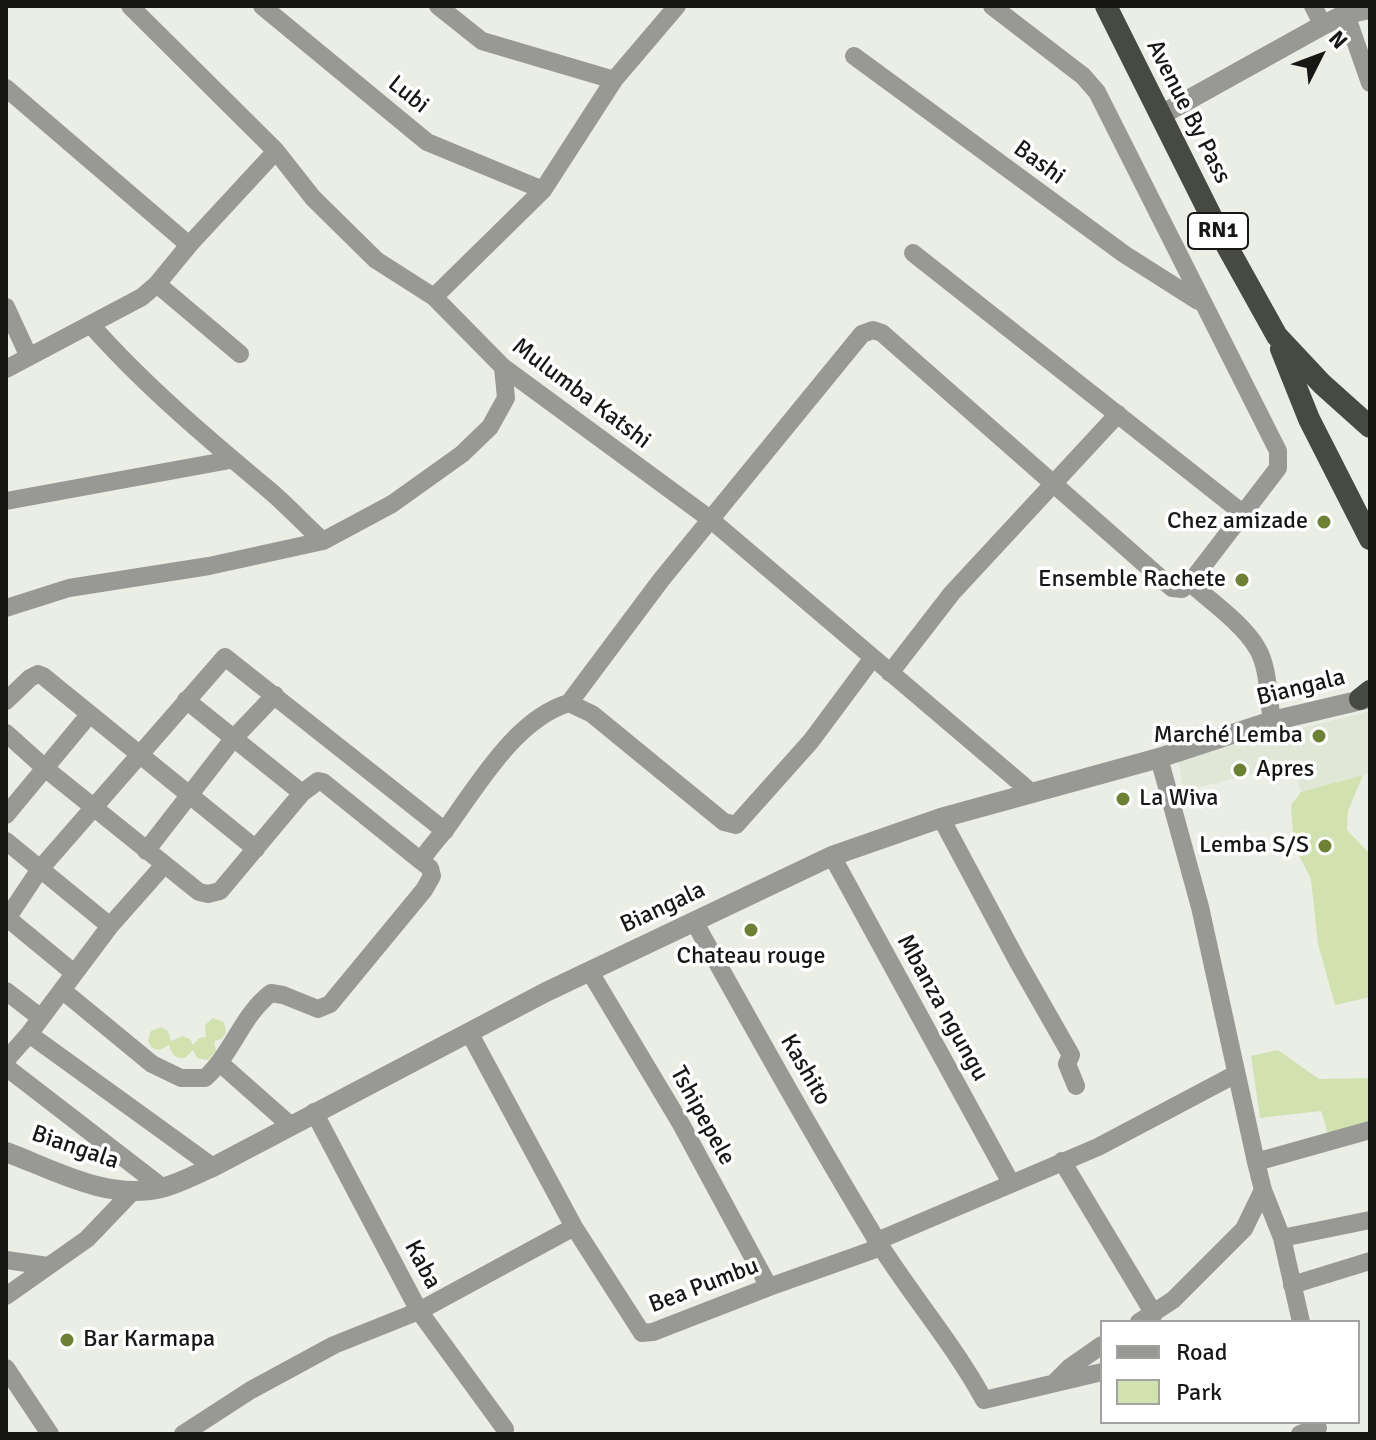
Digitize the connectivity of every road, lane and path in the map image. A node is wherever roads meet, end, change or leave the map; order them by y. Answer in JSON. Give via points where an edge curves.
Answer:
{"nodes":[{"id":1,"x":130,"y":6,"type":"edge"},
{"id":2,"x":262,"y":6,"type":"edge"},
{"id":3,"x":438,"y":6,"type":"edge"},
{"id":4,"x":677,"y":6,"type":"edge"},
{"id":5,"x":992,"y":6,"type":"edge"},
{"id":6,"x":1106,"y":6,"type":"edge"},
{"id":7,"x":1313,"y":6,"type":"edge"},
{"id":8,"x":1370,"y":9,"type":"edge"},
{"id":9,"x":1344,"y":10,"type":"edge"},
{"id":10,"x":1323,"y":25,"type":"junction"},
{"id":11,"x":854,"y":56,"type":"dead end"},
{"id":12,"x":614,"y":80,"type":"junction"},
{"id":13,"x":1370,"y":83,"type":"edge"},
{"id":14,"x":6,"y":88,"type":"edge"},
{"id":15,"x":1161,"y":115,"type":"junction"},
{"id":16,"x":276,"y":151,"type":"junction"},
{"id":17,"x":543,"y":190,"type":"junction"},
{"id":18,"x":189,"y":245,"type":"junction"},
{"id":19,"x":913,"y":253,"type":"dead end"},
{"id":20,"x":157,"y":284,"type":"junction"},
{"id":21,"x":434,"y":297,"type":"junction"},
{"id":22,"x":1201,"y":302,"type":"junction"},
{"id":23,"x":6,"y":307,"type":"edge"},
{"id":24,"x":91,"y":325,"type":"junction"},
{"id":25,"x":1277,"y":336,"type":"junction"},
{"id":26,"x":240,"y":354,"type":"dead end"},
{"id":27,"x":29,"y":357,"type":"junction"},
{"id":28,"x":503,"y":367,"type":"junction"},
{"id":29,"x":6,"y":369,"type":"edge"},
{"id":30,"x":1118,"y":414,"type":"junction"},
{"id":31,"x":1370,"y":427,"type":"edge"},
{"id":32,"x":230,"y":460,"type":"junction"},
{"id":33,"x":1055,"y":484,"type":"junction"},
{"id":34,"x":6,"y":501,"type":"edge"},
{"id":35,"x":1245,"y":515,"type":"junction"},
{"id":36,"x":710,"y":519,"type":"junction"},
{"id":37,"x":1370,"y":539,"type":"edge"},
{"id":38,"x":323,"y":541,"type":"junction"},
{"id":39,"x":1190,"y":583,"type":"junction"},
{"id":40,"x":6,"y":608,"type":"edge"},
{"id":41,"x":872,"y":659,"type":"junction"},
{"id":42,"x":890,"y":673,"type":"junction"},
{"id":43,"x":275,"y":695,"type":"junction"},
{"id":44,"x":1367,"y":696,"type":"edge"},
{"id":45,"x":186,"y":700,"type":"junction"},
{"id":46,"x":6,"y":701,"type":"edge"},
{"id":47,"x":569,"y":703,"type":"junction"},
{"id":48,"x":89,"y":715,"type":"junction"},
{"id":49,"x":1272,"y":721,"type":"junction"},
{"id":50,"x":6,"y":733,"type":"edge"},
{"id":51,"x":233,"y":739,"type":"junction"},
{"id":52,"x":140,"y":755,"type":"junction"},
{"id":53,"x":1159,"y":758,"type":"junction"},
{"id":54,"x":46,"y":769,"type":"junction"},
{"id":55,"x":1031,"y":792,"type":"junction"},
{"id":56,"x":302,"y":793,"type":"junction"},
{"id":57,"x":190,"y":794,"type":"junction"},
{"id":58,"x":94,"y":809,"type":"junction"},
{"id":59,"x":6,"y":815,"type":"edge"},
{"id":60,"x":941,"y":818,"type":"junction"},
{"id":61,"x":445,"y":831,"type":"junction"},
{"id":62,"x":6,"y":841,"type":"edge"},
{"id":63,"x":256,"y":849,"type":"junction"},
{"id":64,"x":146,"y":851,"type":"junction"},
{"id":65,"x":832,"y":856,"type":"junction"},
{"id":66,"x":421,"y":861,"type":"junction"},
{"id":67,"x":164,"y":865,"type":"junction"},
{"id":68,"x":40,"y":869,"type":"junction"},
{"id":69,"x":6,"y":918,"type":"edge"},
{"id":70,"x":695,"y":923,"type":"junction"},
{"id":71,"x":110,"y":926,"type":"junction"},
{"id":72,"x":590,"y":972,"type":"junction"},
{"id":73,"x":74,"y":973,"type":"junction"},
{"id":74,"x":62,"y":990,"type":"junction"},
{"id":75,"x":6,"y":991,"type":"edge"},
{"id":76,"x":41,"y":1018,"type":"junction"},
{"id":77,"x":29,"y":1034,"type":"junction"},
{"id":78,"x":470,"y":1034,"type":"junction"},
{"id":79,"x":6,"y":1060,"type":"edge"},
{"id":80,"x":221,"y":1064,"type":"junction"},
{"id":81,"x":6,"y":1067,"type":"edge"},
{"id":82,"x":1236,"y":1074,"type":"junction"},
{"id":83,"x":1076,"y":1086,"type":"dead end"},
{"id":84,"x":314,"y":1112,"type":"junction"},
{"id":85,"x":290,"y":1125,"type":"junction"},
{"id":86,"x":1370,"y":1130,"type":"edge"},
{"id":87,"x":6,"y":1152,"type":"edge"},
{"id":88,"x":1062,"y":1161,"type":"junction"},
{"id":89,"x":1256,"y":1162,"type":"junction"},
{"id":90,"x":213,"y":1167,"type":"junction"},
{"id":91,"x":1011,"y":1183,"type":"junction"},
{"id":92,"x":163,"y":1188,"type":"junction"},
{"id":93,"x":1263,"y":1190,"type":"junction"},
{"id":94,"x":132,"y":1192,"type":"junction"},
{"id":95,"x":1370,"y":1220,"type":"edge"},
{"id":96,"x":574,"y":1227,"type":"junction"},
{"id":97,"x":1282,"y":1238,"type":"junction"},
{"id":98,"x":877,"y":1241,"type":"junction"},
{"id":99,"x":6,"y":1260,"type":"edge"},
{"id":100,"x":1370,"y":1261,"type":"edge"},
{"id":101,"x":48,"y":1266,"type":"junction"},
{"id":102,"x":1292,"y":1285,"type":"junction"},
{"id":103,"x":769,"y":1287,"type":"junction"},
{"id":104,"x":6,"y":1296,"type":"edge"},
{"id":105,"x":419,"y":1311,"type":"junction"},
{"id":106,"x":1146,"y":1318,"type":"edge"},
{"id":107,"x":1301,"y":1320,"type":"edge"},
{"id":108,"x":1100,"y":1346,"type":"edge"},
{"id":109,"x":6,"y":1368,"type":"edge"},
{"id":110,"x":1100,"y":1372,"type":"edge"},
{"id":111,"x":1055,"y":1382,"type":"junction"},
{"id":112,"x":505,"y":1429,"type":"dead end"},
{"id":113,"x":50,"y":1434,"type":"edge"},
{"id":114,"x":183,"y":1434,"type":"edge"}],
"edges":[{"from":1,"to":16,"type":"street","name":"Mulumba Katshi"},
{"from":2,"to":17,"type":"street","name":"Lubi","via":[[427,142]]},
{"from":3,"to":12,"type":"street","via":[[482,41]]},
{"from":4,"to":12,"type":"street"},
{"from":5,"to":22,"type":"street","via":[[1090,83]]},
{"from":6,"to":15,"type":"highway","name":"Avenue By Pass","number":"RN1"},
{"from":7,"to":10,"type":"street"},
{"from":8,"to":9,"type":"street"},
{"from":9,"to":10,"type":"street"},
{"from":9,"to":13,"type":"street"},
{"from":10,"to":15,"type":"street"},
{"from":11,"to":22,"type":"street","name":"Bashi","via":[[1124,254]]},
{"from":12,"to":17,"type":"street"},
{"from":14,"to":18,"type":"street"},
{"from":15,"to":25,"type":"highway","name":"Avenue By Pass","number":"RN1"},
{"from":16,"to":18,"type":"street"},
{"from":16,"to":21,"type":"street","name":"Mulumba Katshi","via":[[313,198],[376,260]]},
{"from":17,"to":21,"type":"street"},
{"from":18,"to":20,"type":"street"},
{"from":19,"to":30,"type":"street"},
{"from":20,"to":24,"type":"street"},
{"from":20,"to":26,"type":"street"},
{"from":21,"to":28,"type":"street","name":"Mulumba Katshi"},
{"from":22,"to":35,"type":"street","via":[[1278,451],[1278,468]]},
{"from":23,"to":27,"type":"street"},
{"from":24,"to":27,"type":"street"},
{"from":24,"to":32,"type":"street"},
{"from":25,"to":31,"type":"highway","name":"Avenue By Pass","number":"RN1"},
{"from":25,"to":37,"type":"highway","via":[[1309,419]]},
{"from":27,"to":29,"type":"street"},
{"from":28,"to":36,"type":"street","name":"Mulumba Katshi"},
{"from":28,"to":38,"type":"street","via":[[506,398],[490,427],[392,504]]},
{"from":30,"to":33,"type":"street"},
{"from":30,"to":35,"type":"street"},
{"from":32,"to":34,"type":"street"},
{"from":32,"to":38,"type":"street"},
{"from":33,"to":36,"type":"street","via":[[873,330],[862,334]]},
{"from":33,"to":39,"type":"street","via":[[1172,588]]},
{"from":33,"to":42,"type":"street","via":[[952,593]]},
{"from":35,"to":39,"type":"street"},
{"from":36,"to":41,"type":"street","name":"Mulumba Katshi"},
{"from":36,"to":47,"type":"street"},
{"from":38,"to":40,"type":"street","via":[[69,588]]},
{"from":39,"to":49,"type":"street","via":[[1256,646]]},
{"from":41,"to":42,"type":"street","name":"Mulumba Katshi"},
{"from":41,"to":47,"type":"street","via":[[811,741],[736,825],[724,822],[592,714]]},
{"from":42,"to":55,"type":"street","name":"Mulumba Katshi"},
{"from":43,"to":45,"type":"street","via":[[225,657]]},
{"from":43,"to":51,"type":"street"},
{"from":43,"to":61,"type":"street"},
{"from":44,"to":49,"type":"street","name":"Biangala"},
{"from":45,"to":51,"type":"street"},
{"from":45,"to":52,"type":"street"},
{"from":46,"to":48,"type":"street","via":[[38,674]]},
{"from":47,"to":61,"type":"street","via":[[540,716],[503,752]]},
{"from":48,"to":52,"type":"street"},
{"from":48,"to":54,"type":"street"},
{"from":49,"to":53,"type":"street","name":"Biangala"},
{"from":50,"to":54,"type":"street"},
{"from":51,"to":56,"type":"street"},
{"from":51,"to":57,"type":"street"},
{"from":52,"to":57,"type":"street"},
{"from":52,"to":58,"type":"street"},
{"from":53,"to":55,"type":"street","name":"Biangala"},
{"from":53,"to":82,"type":"street","via":[[1200,907]]},
{"from":54,"to":58,"type":"street"},
{"from":54,"to":59,"type":"street"},
{"from":55,"to":60,"type":"street","name":"Biangala"},
{"from":56,"to":63,"type":"street"},
{"from":56,"to":66,"type":"street","via":[[323,782]]},
{"from":57,"to":63,"type":"street"},
{"from":57,"to":64,"type":"street"},
{"from":58,"to":64,"type":"street"},
{"from":58,"to":68,"type":"street"},
{"from":60,"to":65,"type":"street","name":"Biangala"},
{"from":60,"to":83,"type":"street","via":[[1071,1055],[1067,1064]]},
{"from":61,"to":66,"type":"street"},
{"from":62,"to":68,"type":"street"},
{"from":63,"to":67,"type":"street","via":[[220,891],[208,894]]},
{"from":64,"to":67,"type":"street"},
{"from":65,"to":70,"type":"street","name":"Biangala"},
{"from":65,"to":91,"type":"street","name":"Mbanza ngungu"},
{"from":66,"to":80,"type":"street","via":[[432,876],[424,890],[330,1004],[318,1009],[271,993],[259,1002]]},
{"from":67,"to":71,"type":"street"},
{"from":68,"to":69,"type":"street"},
{"from":68,"to":71,"type":"street"},
{"from":69,"to":73,"type":"street"},
{"from":70,"to":72,"type":"street","name":"Biangala"},
{"from":70,"to":98,"type":"street","name":"Kashito"},
{"from":71,"to":73,"type":"street"},
{"from":72,"to":78,"type":"street","name":"Biangala"},
{"from":72,"to":103,"type":"street","name":"Tshipepele","via":[[681,1124]]},
{"from":73,"to":74,"type":"street"},
{"from":74,"to":76,"type":"street"},
{"from":74,"to":80,"type":"street","via":[[152,1064],[181,1078],[205,1078]]},
{"from":75,"to":76,"type":"street"},
{"from":76,"to":77,"type":"street"},
{"from":77,"to":79,"type":"street"},
{"from":77,"to":90,"type":"street"},
{"from":78,"to":84,"type":"street","name":"Biangala"},
{"from":78,"to":96,"type":"street","name":"Bea Pumbu"},
{"from":80,"to":85,"type":"street"},
{"from":81,"to":92,"type":"street"},
{"from":82,"to":88,"type":"street","name":"Bea Pumbu"},
{"from":82,"to":89,"type":"street"},
{"from":84,"to":85,"type":"street","name":"Biangala"},
{"from":84,"to":105,"type":"street","name":"Kaba"},
{"from":85,"to":90,"type":"street","name":"Biangala"},
{"from":86,"to":89,"type":"street"},
{"from":87,"to":94,"type":"street","name":"Biangala","via":[[108,1190]]},
{"from":88,"to":91,"type":"street","name":"Bea Pumbu"},
{"from":88,"to":106,"type":"street"},
{"from":89,"to":93,"type":"street"},
{"from":90,"to":92,"type":"street","name":"Biangala"},
{"from":91,"to":98,"type":"street","name":"Bea Pumbu"},
{"from":92,"to":94,"type":"street","name":"Biangala"},
{"from":93,"to":97,"type":"street"},
{"from":93,"to":106,"type":"street","via":[[1244,1229],[1173,1300]]},
{"from":94,"to":101,"type":"street","via":[[87,1239]]},
{"from":95,"to":97,"type":"street"},
{"from":96,"to":103,"type":"street","name":"Bea Pumbu","via":[[642,1333]]},
{"from":96,"to":105,"type":"street"},
{"from":97,"to":102,"type":"street"},
{"from":98,"to":103,"type":"street","name":"Bea Pumbu","via":[[873,1250]]},
{"from":98,"to":111,"type":"street","name":"Kashito","via":[[965,1364],[984,1400]]},
{"from":99,"to":101,"type":"street"},
{"from":100,"to":102,"type":"street"},
{"from":101,"to":104,"type":"street"},
{"from":102,"to":107,"type":"street"},
{"from":105,"to":112,"type":"street","name":"Kaba"},
{"from":105,"to":114,"type":"street","via":[[334,1345]]},
{"from":108,"to":111,"type":"street"},
{"from":109,"to":113,"type":"street"},
{"from":110,"to":111,"type":"street"}]}
